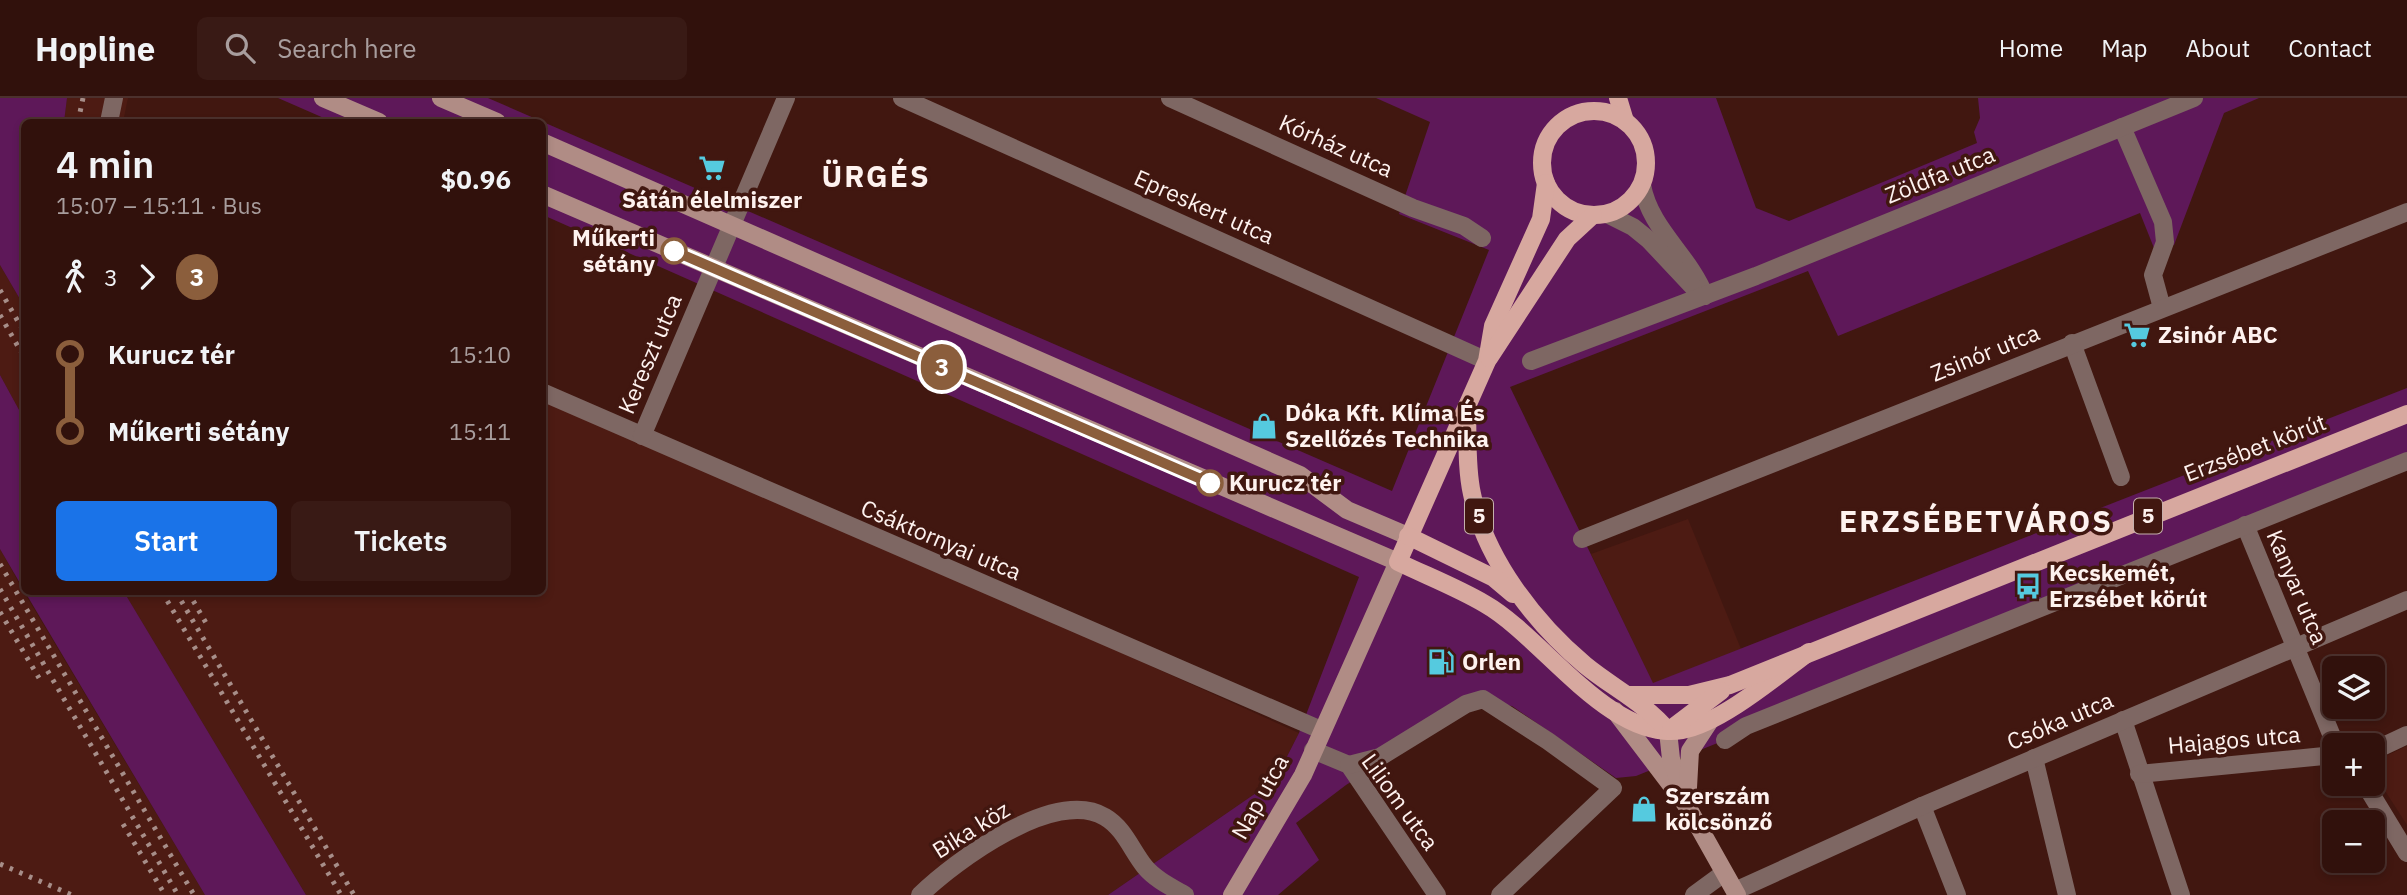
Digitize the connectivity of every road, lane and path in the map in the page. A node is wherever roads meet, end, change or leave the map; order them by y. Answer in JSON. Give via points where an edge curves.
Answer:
{"nodes":[{"id":1,"x":114,"y":98,"type":"edge"},
{"id":2,"x":323,"y":98,"type":"edge"},
{"id":3,"x":441,"y":98,"type":"edge"},
{"id":4,"x":786,"y":98,"type":"edge"},
{"id":5,"x":902,"y":98,"type":"edge"},
{"id":6,"x":1170,"y":98,"type":"edge"},
{"id":7,"x":1618,"y":98,"type":"edge"},
{"id":8,"x":2194,"y":98,"type":"edge"},
{"id":9,"x":1582,"y":106,"type":"edge"},
{"id":10,"x":110,"y":119,"type":"edge"},
{"id":11,"x":372,"y":119,"type":"edge"},
{"id":12,"x":490,"y":119,"type":"edge"},
{"id":13,"x":1625,"y":121,"type":"junction"},
{"id":14,"x":2122,"y":127,"type":"junction"},
{"id":15,"x":546,"y":144,"type":"edge"},
{"id":16,"x":1546,"y":183,"type":"junction"},
{"id":17,"x":1642,"y":185,"type":"junction"},
{"id":18,"x":546,"y":196,"type":"edge"},
{"id":19,"x":2407,"y":212,"type":"edge"},
{"id":20,"x":1600,"y":215,"type":"junction"},
{"id":21,"x":732,"y":224,"type":"junction"},
{"id":22,"x":1482,"y":238,"type":"dead end"},
{"id":23,"x":713,"y":269,"type":"junction"},
{"id":24,"x":1705,"y":296,"type":"junction"},
{"id":25,"x":2162,"y":308,"type":"junction"},
{"id":26,"x":2073,"y":343,"type":"junction"},
{"id":27,"x":1487,"y":361,"type":"junction"},
{"id":28,"x":1531,"y":361,"type":"dead end"},
{"id":29,"x":546,"y":394,"type":"edge"},
{"id":30,"x":1467,"y":405,"type":"junction"},
{"id":31,"x":2407,"y":414,"type":"edge"},
{"id":32,"x":642,"y":436,"type":"junction"},
{"id":33,"x":2407,"y":461,"type":"edge"},
{"id":34,"x":2121,"y":477,"type":"dead end"},
{"id":35,"x":2245,"y":526,"type":"junction"},
{"id":36,"x":1408,"y":537,"type":"junction"},
{"id":37,"x":1582,"y":539,"type":"dead end"},
{"id":38,"x":1398,"y":562,"type":"junction"},
{"id":39,"x":2407,"y":600,"type":"edge"},
{"id":40,"x":1534,"y":612,"type":"junction"},
{"id":41,"x":2297,"y":647,"type":"junction"},
{"id":42,"x":1809,"y":652,"type":"junction"},
{"id":43,"x":1730,"y":685,"type":"junction"},
{"id":44,"x":1628,"y":695,"type":"junction"},
{"id":45,"x":1615,"y":712,"type":"junction"},
{"id":46,"x":1711,"y":719,"type":"junction"},
{"id":47,"x":2123,"y":720,"type":"junction"},
{"id":48,"x":1321,"y":730,"type":"junction"},
{"id":49,"x":1668,"y":731,"type":"junction"},
{"id":50,"x":2331,"y":733,"type":"edge"},
{"id":51,"x":2407,"y":735,"type":"edge"},
{"id":52,"x":1725,"y":740,"type":"dead end"},
{"id":53,"x":2385,"y":745,"type":"edge"},
{"id":54,"x":1313,"y":750,"type":"junction"},
{"id":55,"x":2322,"y":756,"type":"edge"},
{"id":56,"x":2034,"y":758,"type":"junction"},
{"id":57,"x":1349,"y":765,"type":"junction"},
{"id":58,"x":2139,"y":774,"type":"junction"},
{"id":59,"x":2372,"y":796,"type":"edge"},
{"id":60,"x":1922,"y":806,"type":"junction"},
{"id":61,"x":1687,"y":807,"type":"junction"},
{"id":62,"x":2407,"y":853,"type":"edge"},
{"id":63,"x":1724,"y":873,"type":"junction"},
{"id":64,"x":1238,"y":892,"type":"edge"},
{"id":65,"x":1736,"y":893,"type":"edge"},
{"id":66,"x":920,"y":895,"type":"edge"},
{"id":67,"x":1185,"y":895,"type":"edge"},
{"id":68,"x":1437,"y":895,"type":"edge"},
{"id":69,"x":1500,"y":895,"type":"edge"},
{"id":70,"x":1694,"y":895,"type":"edge"},
{"id":71,"x":1957,"y":895,"type":"edge"},
{"id":72,"x":2067,"y":895,"type":"edge"},
{"id":73,"x":2181,"y":895,"type":"edge"}],
"edges":[{"from":1,"to":10,"type":"street"},
{"from":2,"to":11,"type":"street"},
{"from":3,"to":12,"type":"street"},
{"from":4,"to":21,"type":"street","name":"Kereszt utca"},
{"from":5,"to":27,"type":"street","name":"Epreskert utca"},
{"from":6,"to":22,"type":"street","name":"Kórház utca","via":[[1413,208],[1464,226]]},
{"from":7,"to":13,"type":"main road"},
{"from":8,"to":14,"type":"street","name":"Zöldfa utca"},
{"from":9,"to":13,"type":"main road","number":"5"},
{"from":9,"to":16,"type":"main road","number":"5","via":[[1557,126],[1546,142],[1542,161]]},
{"from":13,"to":17,"type":"main road","via":[[1645,150]]},
{"from":14,"to":24,"type":"street","name":"Zöldfa utca"},
{"from":14,"to":25,"type":"street","via":[[2163,222],[2165,242],[2153,275]]},
{"from":15,"to":21,"type":"street"},
{"from":16,"to":20,"type":"main road","via":[[1564,206]]},
{"from":16,"to":27,"type":"main road","number":"5","via":[[1541,219],[1493,326]]},
{"from":17,"to":20,"type":"main road","number":"5","via":[[1628,203]]},
{"from":17,"to":24,"type":"street","via":[[1645,204],[1700,281]]},
{"from":18,"to":23,"type":"street"},
{"from":19,"to":25,"type":"street","name":"Zsinór utca"},
{"from":20,"to":24,"type":"street","via":[[1633,227],[1688,285]]},
{"from":20,"to":27,"type":"main road","number":"5","via":[[1566,239]]},
{"from":21,"to":23,"type":"street","name":"Kereszt utca"},
{"from":21,"to":36,"type":"street","via":[[1300,475],[1347,510]]},
{"from":23,"to":32,"type":"street","name":"Kereszt utca"},
{"from":23,"to":38,"type":"street"},
{"from":24,"to":28,"type":"street","name":"Zöldfa utca"},
{"from":25,"to":26,"type":"street","name":"Zsinór utca"},
{"from":26,"to":34,"type":"street"},
{"from":26,"to":37,"type":"street","name":"Zsinór utca"},
{"from":27,"to":30,"type":"main road","number":"5"},
{"from":29,"to":32,"type":"street","name":"Csáktornyai utca"},
{"from":30,"to":36,"type":"main road","number":"5"},
{"from":30,"to":40,"type":"main road","number":"5","via":[[1472,494],[1479,518],[1498,561]]},
{"from":31,"to":42,"type":"main road","name":"Erzsébet körút","number":"5"},
{"from":32,"to":48,"type":"street","name":"Csáktornyai utca"},
{"from":33,"to":35,"type":"street"},
{"from":35,"to":41,"type":"street","name":"Kanyar utca"},
{"from":35,"to":52,"type":"street","via":[[1759,721]]},
{"from":36,"to":38,"type":"main road","number":"5"},
{"from":36,"to":40,"type":"main road","via":[[1494,578]]},
{"from":38,"to":45,"type":"main road","number":"5","via":[[1486,604]]},
{"from":38,"to":48,"type":"street"},
{"from":39,"to":41,"type":"street","name":"Csóka utca"},
{"from":40,"to":44,"type":"main road","number":"5","via":[[1568,651]]},
{"from":41,"to":47,"type":"street","name":"Csóka utca"},
{"from":41,"to":50,"type":"street","name":"Kanyar utca"},
{"from":42,"to":43,"type":"main road","name":"Erzsébet körút","number":"5"},
{"from":42,"to":46,"type":"main road","name":"Erzsébet körút","number":"5"},
{"from":43,"to":44,"type":"main road","name":"Erzsébet körút","number":"5","via":[[1689,695]]},
{"from":43,"to":49,"type":"main road"},
{"from":44,"to":49,"type":"main road"},
{"from":45,"to":49,"type":"main road","number":"5","via":[[1639,725]]},
{"from":45,"to":61,"type":"street"},
{"from":46,"to":49,"type":"main road","name":"Erzsébet körút","number":"5"},
{"from":46,"to":61,"type":"street","via":[[1690,751]]},
{"from":47,"to":56,"type":"street","name":"Csóka utca"},
{"from":47,"to":58,"type":"street"},
{"from":48,"to":54,"type":"street","name":"Nap utca"},
{"from":49,"to":61,"type":"street","via":[[1671,759]]},
{"from":51,"to":53,"type":"street"},
{"from":54,"to":57,"type":"street","name":"Liliom utca"},
{"from":54,"to":64,"type":"street","name":"Nap utca"},
{"from":55,"to":58,"type":"street","name":"Hajagos utca"},
{"from":56,"to":60,"type":"street","name":"Csóka utca"},
{"from":56,"to":72,"type":"street"},
{"from":57,"to":68,"type":"street","name":"Liliom utca"},
{"from":57,"to":69,"type":"street","via":[[1380,757],[1466,704],[1483,699],[1614,788]]},
{"from":58,"to":73,"type":"street"},
{"from":59,"to":62,"type":"street"},
{"from":60,"to":65,"type":"street","name":"Csóka utca"},
{"from":60,"to":71,"type":"street"},
{"from":61,"to":63,"type":"street"},
{"from":63,"to":65,"type":"street"},
{"from":63,"to":70,"type":"street"},
{"from":66,"to":67,"type":"street","name":"Bika köz","via":[[1004,834],[1037,819],[1076,811],[1104,816],[1120,829],[1145,867]]}]}
